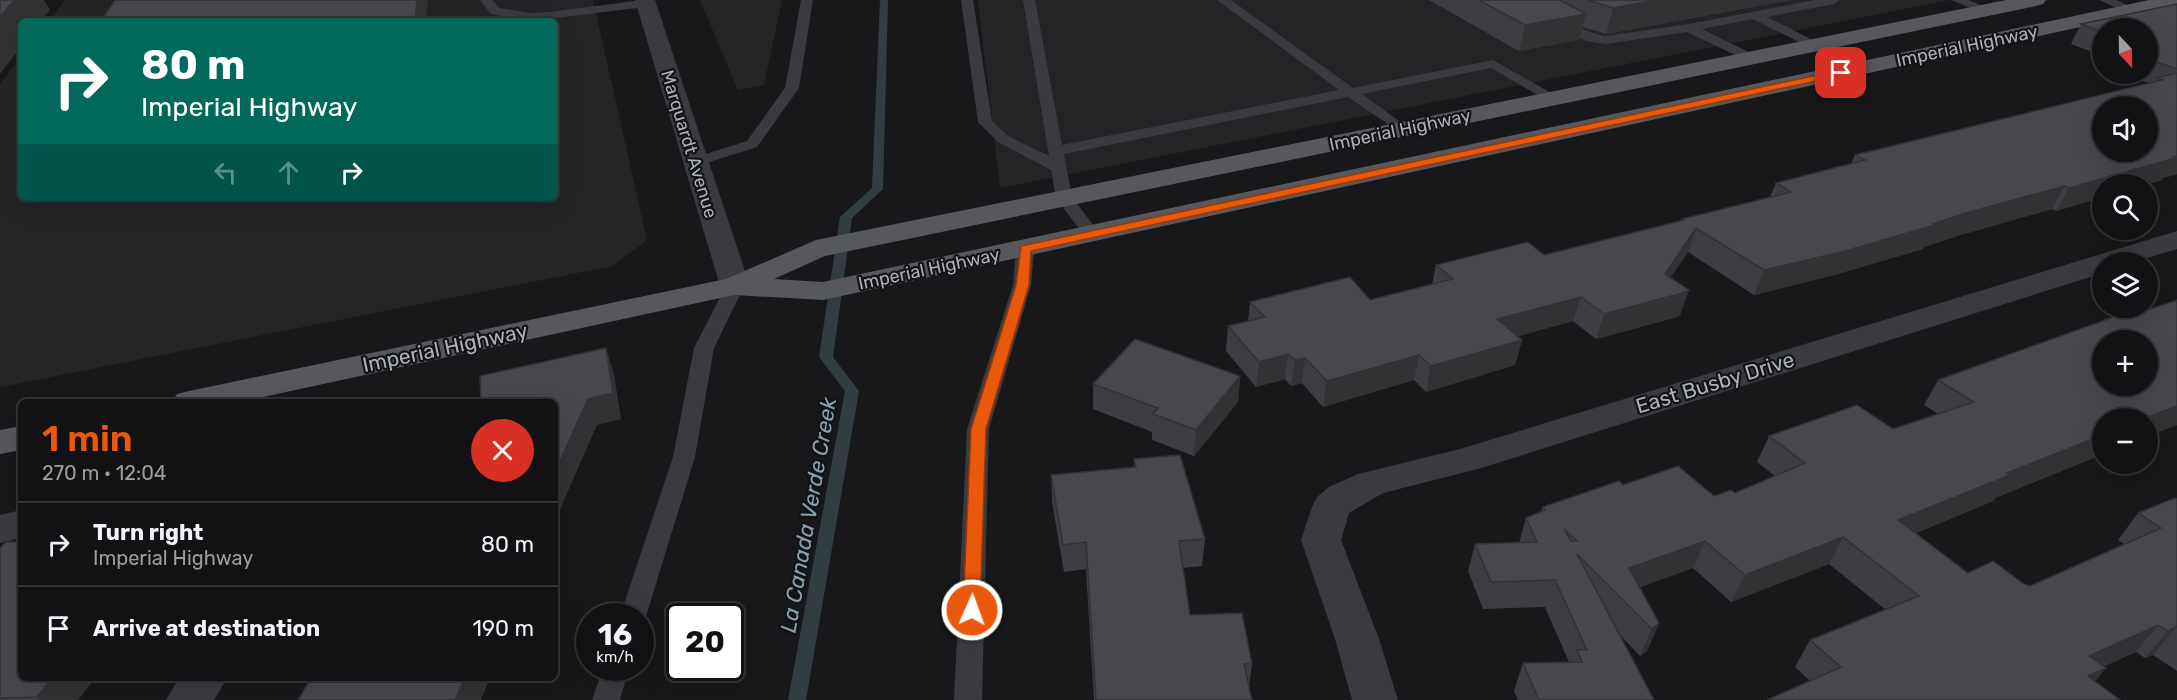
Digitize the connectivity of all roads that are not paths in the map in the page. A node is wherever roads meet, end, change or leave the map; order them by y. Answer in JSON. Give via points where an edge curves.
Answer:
{"nodes":[{"id":1,"x":486,"y":0,"type":"edge"},
{"id":2,"x":807,"y":0,"type":"edge"},
{"id":3,"x":967,"y":0,"type":"edge"},
{"id":4,"x":1029,"y":0,"type":"edge"},
{"id":5,"x":1223,"y":0,"type":"edge"},
{"id":6,"x":1517,"y":0,"type":"edge"},
{"id":7,"x":1834,"y":0,"type":"edge"},
{"id":8,"x":1957,"y":0,"type":"edge"},
{"id":9,"x":2036,"y":0,"type":"edge"},
{"id":10,"x":2106,"y":0,"type":"edge"},
{"id":11,"x":2177,"y":0,"type":"edge"},
{"id":12,"x":646,"y":2,"type":"edge"},
{"id":13,"x":1986,"y":10,"type":"junction"},
{"id":14,"x":2133,"y":10,"type":"junction"},
{"id":15,"x":1754,"y":15,"type":"junction"},
{"id":16,"x":1689,"y":28,"type":"junction"},
{"id":17,"x":1814,"y":45,"type":"junction"},
{"id":18,"x":1750,"y":58,"type":"junction"},
{"id":19,"x":1862,"y":68,"type":"junction"},
{"id":20,"x":1353,"y":93,"type":"junction"},
{"id":21,"x":1553,"y":98,"type":"junction"},
{"id":22,"x":1401,"y":129,"type":"junction"},
{"id":23,"x":1056,"y":159,"type":"junction"},
{"id":24,"x":695,"y":162,"type":"junction"},
{"id":25,"x":1064,"y":198,"type":"junction"},
{"id":26,"x":1092,"y":234,"type":"junction"},
{"id":27,"x":2177,"y":240,"type":"edge"},
{"id":28,"x":1025,"y":249,"type":"junction"},
{"id":29,"x":2139,"y":252,"type":"edge"},
{"id":30,"x":2092,"y":267,"type":"edge"},
{"id":31,"x":750,"y":283,"type":"junction"},
{"id":32,"x":203,"y":399,"type":"edge"},
{"id":33,"x":18,"y":439,"type":"edge"},
{"id":34,"x":0,"y":442,"type":"edge"},
{"id":35,"x":18,"y":525,"type":"edge"},
{"id":36,"x":0,"y":529,"type":"edge"},
{"id":37,"x":637,"y":603,"type":"edge"},
{"id":38,"x":202,"y":681,"type":"edge"},
{"id":39,"x":612,"y":681,"type":"edge"},
{"id":40,"x":189,"y":700,"type":"edge"},
{"id":41,"x":606,"y":700,"type":"edge"},
{"id":42,"x":968,"y":700,"type":"edge"},
{"id":43,"x":1375,"y":700,"type":"edge"}],
"edges":[{"from":1,"to":12,"type":"lane","via":[[495,11],[531,17]]},
{"from":2,"to":24,"type":"lane","via":[[792,88],[752,144]]},
{"from":3,"to":23,"type":"lane","via":[[985,122],[1003,139]]},
{"from":4,"to":23,"type":"lane"},
{"from":5,"to":20,"type":"lane"},
{"from":6,"to":16,"type":"lane","via":[[1590,38],[1606,40]]},
{"from":7,"to":15,"type":"lane"},
{"from":8,"to":13,"type":"lane"},
{"from":9,"to":13,"type":"main road","name":"Imperial Highway"},
{"from":10,"to":14,"type":"lane"},
{"from":11,"to":14,"type":"main road","name":"Imperial Highway"},
{"from":12,"to":24,"type":"street","name":"Marquardt Avenue"},
{"from":13,"to":17,"type":"main road","name":"Imperial Highway"},
{"from":14,"to":19,"type":"main road","name":"Imperial Highway"},
{"from":15,"to":16,"type":"lane"},
{"from":15,"to":17,"type":"lane"},
{"from":16,"to":18,"type":"lane"},
{"from":17,"to":18,"type":"main road","name":"Imperial Highway"},
{"from":17,"to":19,"type":"lane"},
{"from":18,"to":21,"type":"main road","name":"Imperial Highway"},
{"from":19,"to":26,"type":"main road","name":"Imperial Highway"},
{"from":20,"to":21,"type":"lane","via":[[1493,64]]},
{"from":20,"to":22,"type":"lane"},
{"from":20,"to":23,"type":"lane"},
{"from":21,"to":22,"type":"main road","name":"Imperial Highway"},
{"from":22,"to":25,"type":"main road","name":"Imperial Highway"},
{"from":23,"to":25,"type":"lane"},
{"from":24,"to":31,"type":"street","name":"Marquardt Avenue"},
{"from":25,"to":26,"type":"lane"},
{"from":25,"to":31,"type":"main road","name":"Imperial Highway","via":[[816,249]]},
{"from":26,"to":28,"type":"main road","name":"Imperial Highway"},
{"from":27,"to":29,"type":"street","name":"East Busby Drive"},
{"from":28,"to":31,"type":"main road","name":"Imperial Highway","via":[[823,291]]},
{"from":28,"to":42,"type":"lane","via":[[1022,285],[978,429]]},
{"from":30,"to":43,"type":"street","name":"East Busby Drive","via":[[1465,460],[1371,483],[1343,497],[1331,507],[1321,540]]},
{"from":31,"to":32,"type":"main road","name":"Imperial Highway"},
{"from":31,"to":37,"type":"lane","via":[[704,348],[684,457]]},
{"from":33,"to":34,"type":"main road"},
{"from":35,"to":36,"type":"street"},
{"from":38,"to":40,"type":"street"},
{"from":39,"to":41,"type":"lane"}]}
